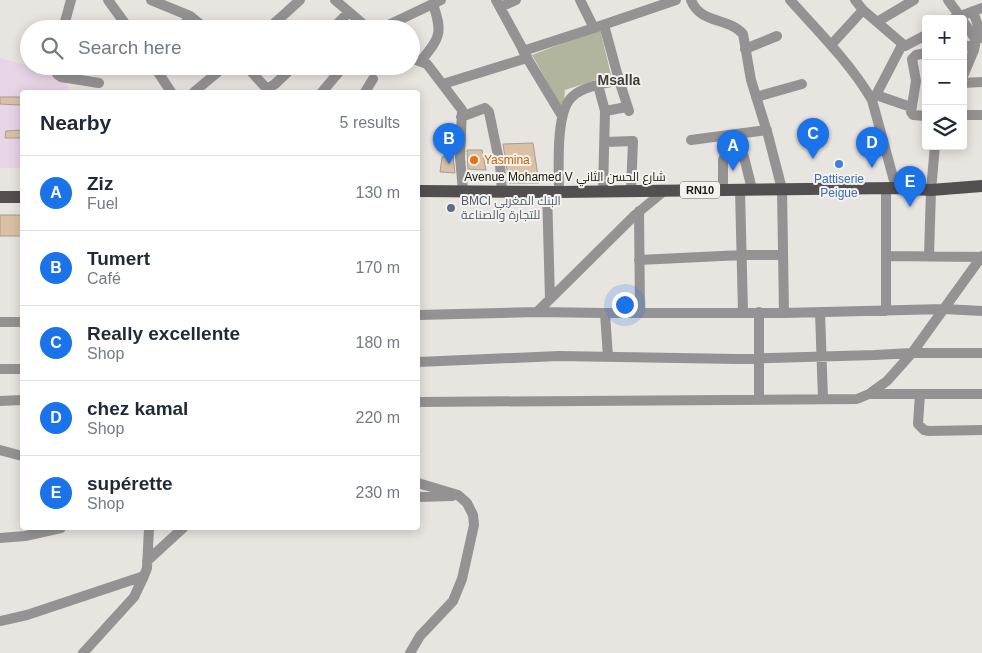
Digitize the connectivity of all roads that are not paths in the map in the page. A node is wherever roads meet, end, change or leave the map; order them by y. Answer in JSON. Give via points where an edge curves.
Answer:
{"nodes":[{"id":1,"x":71,"y":0,"type":"edge"},
{"id":2,"x":108,"y":0,"type":"edge"},
{"id":3,"x":151,"y":0,"type":"edge"},
{"id":4,"x":300,"y":0,"type":"edge"},
{"id":5,"x":335,"y":0,"type":"edge"},
{"id":6,"x":516,"y":0,"type":"edge"},
{"id":7,"x":580,"y":0,"type":"edge"},
{"id":8,"x":676,"y":0,"type":"edge"},
{"id":9,"x":691,"y":0,"type":"edge"},
{"id":10,"x":790,"y":0,"type":"edge"},
{"id":11,"x":854,"y":0,"type":"edge"},
{"id":12,"x":914,"y":0,"type":"edge"},
{"id":13,"x":948,"y":0,"type":"edge"},
{"id":14,"x":437,"y":2,"type":"edge"},
{"id":15,"x":498,"y":4,"type":"edge"},
{"id":16,"x":978,"y":9,"type":"edge"},
{"id":17,"x":863,"y":10,"type":"junction"},
{"id":18,"x":349,"y":12,"type":"junction"},
{"id":19,"x":958,"y":15,"type":"edge"},
{"id":20,"x":966,"y":15,"type":"edge"},
{"id":21,"x":190,"y":16,"type":"junction"},
{"id":22,"x":65,"y":20,"type":"edge"},
{"id":23,"x":122,"y":20,"type":"edge"},
{"id":24,"x":187,"y":20,"type":"edge"},
{"id":25,"x":195,"y":20,"type":"edge"},
{"id":26,"x":278,"y":20,"type":"edge"},
{"id":27,"x":341,"y":20,"type":"edge"},
{"id":28,"x":358,"y":20,"type":"edge"},
{"id":29,"x":399,"y":20,"type":"edge"},
{"id":30,"x":877,"y":22,"type":"junction"},
{"id":31,"x":599,"y":26,"type":"junction"},
{"id":32,"x":967,"y":26,"type":"edge"},
{"id":33,"x":777,"y":36,"type":"dead end"},
{"id":34,"x":922,"y":37,"type":"edge"},
{"id":35,"x":979,"y":40,"type":"edge"},
{"id":36,"x":902,"y":44,"type":"junction"},
{"id":37,"x":831,"y":45,"type":"junction"},
{"id":38,"x":967,"y":45,"type":"edge"},
{"id":39,"x":745,"y":49,"type":"junction"},
{"id":40,"x":525,"y":54,"type":"junction"},
{"id":41,"x":922,"y":54,"type":"edge"},
{"id":42,"x":420,"y":56,"type":"edge"},
{"id":43,"x":420,"y":61,"type":"edge"},
{"id":44,"x":967,"y":67,"type":"edge"},
{"id":45,"x":58,"y":75,"type":"edge"},
{"id":46,"x":160,"y":75,"type":"edge"},
{"id":47,"x":214,"y":75,"type":"edge"},
{"id":48,"x":254,"y":75,"type":"edge"},
{"id":49,"x":284,"y":75,"type":"edge"},
{"id":50,"x":336,"y":75,"type":"edge"},
{"id":51,"x":373,"y":78,"type":"dead end"},
{"id":52,"x":619,"y":80,"type":"junction"},
{"id":53,"x":982,"y":82,"type":"edge"},
{"id":54,"x":99,"y":83,"type":"dead end"},
{"id":55,"x":967,"y":83,"type":"edge"},
{"id":56,"x":444,"y":84,"type":"junction"},
{"id":57,"x":802,"y":84,"type":"dead end"},
{"id":58,"x":598,"y":85,"type":"junction"},
{"id":59,"x":170,"y":90,"type":"edge"},
{"id":60,"x":196,"y":90,"type":"edge"},
{"id":61,"x":324,"y":90,"type":"edge"},
{"id":62,"x":366,"y":90,"type":"edge"},
{"id":63,"x":756,"y":97,"type":"junction"},
{"id":64,"x":874,"y":98,"type":"junction"},
{"id":65,"x":911,"y":107,"type":"junction"},
{"id":66,"x":605,"y":111,"type":"junction"},
{"id":67,"x":967,"y":115,"type":"edge"},
{"id":68,"x":982,"y":115,"type":"edge"},
{"id":69,"x":562,"y":116,"type":"junction"},
{"id":70,"x":922,"y":116,"type":"edge"},
{"id":71,"x":461,"y":117,"type":"junction"},
{"id":72,"x":767,"y":130,"type":"junction"},
{"id":73,"x":691,"y":140,"type":"dead end"},
{"id":74,"x":605,"y":142,"type":"junction"},
{"id":75,"x":935,"y":150,"type":"edge"},
{"id":76,"x":982,"y":186,"type":"edge"},
{"id":77,"x":782,"y":189,"type":"junction"},
{"id":78,"x":891,"y":189,"type":"junction"},
{"id":79,"x":723,"y":190,"type":"junction"},
{"id":80,"x":746,"y":190,"type":"junction"},
{"id":81,"x":931,"y":190,"type":"junction"},
{"id":82,"x":420,"y":191,"type":"edge"},
{"id":83,"x":463,"y":191,"type":"junction"},
{"id":84,"x":502,"y":191,"type":"junction"},
{"id":85,"x":631,"y":191,"type":"junction"},
{"id":86,"x":664,"y":191,"type":"junction"},
{"id":87,"x":553,"y":192,"type":"junction"},
{"id":88,"x":603,"y":192,"type":"junction"},
{"id":89,"x":0,"y":197,"type":"edge"},
{"id":90,"x":20,"y":197,"type":"edge"},
{"id":91,"x":639,"y":211,"type":"junction"},
{"id":92,"x":742,"y":255,"type":"junction"},
{"id":93,"x":784,"y":255,"type":"junction"},
{"id":94,"x":886,"y":256,"type":"junction"},
{"id":95,"x":930,"y":256,"type":"junction"},
{"id":96,"x":639,"y":260,"type":"junction"},
{"id":97,"x":980,"y":260,"type":"edge"},
{"id":98,"x":550,"y":299,"type":"junction"},
{"id":99,"x":944,"y":309,"type":"junction"},
{"id":100,"x":886,"y":311,"type":"junction"},
{"id":101,"x":982,"y":311,"type":"edge"},
{"id":102,"x":537,"y":312,"type":"junction"},
{"id":103,"x":743,"y":312,"type":"junction"},
{"id":104,"x":758,"y":312,"type":"junction"},
{"id":105,"x":784,"y":312,"type":"junction"},
{"id":106,"x":820,"y":312,"type":"junction"},
{"id":107,"x":605,"y":313,"type":"junction"},
{"id":108,"x":640,"y":313,"type":"junction"},
{"id":109,"x":420,"y":315,"type":"edge"},
{"id":110,"x":0,"y":322,"type":"edge"},
{"id":111,"x":20,"y":322,"type":"edge"},
{"id":112,"x":912,"y":352,"type":"junction"},
{"id":113,"x":982,"y":353,"type":"edge"},
{"id":114,"x":608,"y":357,"type":"junction"},
{"id":115,"x":821,"y":357,"type":"junction"},
{"id":116,"x":758,"y":358,"type":"junction"},
{"id":117,"x":420,"y":362,"type":"edge"},
{"id":118,"x":0,"y":369,"type":"edge"},
{"id":119,"x":20,"y":369,"type":"edge"},
{"id":120,"x":869,"y":394,"type":"junction"},
{"id":121,"x":920,"y":394,"type":"junction"},
{"id":122,"x":982,"y":394,"type":"edge"},
{"id":123,"x":823,"y":399,"type":"junction"},
{"id":124,"x":20,"y":400,"type":"edge"},
{"id":125,"x":759,"y":400,"type":"junction"},
{"id":126,"x":0,"y":401,"type":"edge"},
{"id":127,"x":420,"y":402,"type":"edge"},
{"id":128,"x":982,"y":430,"type":"edge"},
{"id":129,"x":0,"y":450,"type":"edge"},
{"id":130,"x":20,"y":455,"type":"edge"},
{"id":131,"x":420,"y":484,"type":"edge"},
{"id":132,"x":458,"y":495,"type":"junction"},
{"id":133,"x":420,"y":497,"type":"edge"},
{"id":134,"x":52,"y":530,"type":"edge"},
{"id":135,"x":149,"y":530,"type":"edge"},
{"id":136,"x":182,"y":530,"type":"edge"},
{"id":137,"x":0,"y":538,"type":"edge"},
{"id":138,"x":147,"y":561,"type":"junction"},
{"id":139,"x":144,"y":576,"type":"junction"},
{"id":140,"x":0,"y":620,"type":"edge"},
{"id":141,"x":83,"y":653,"type":"edge"},
{"id":142,"x":410,"y":653,"type":"edge"}],
"edges":[{"from":1,"to":22,"type":"street"},
{"from":2,"to":23,"type":"street"},
{"from":3,"to":21,"type":"street"},
{"from":4,"to":26,"type":"street"},
{"from":5,"to":18,"type":"street"},
{"from":6,"to":15,"type":"street"},
{"from":7,"to":31,"type":"street"},
{"from":8,"to":31,"type":"street"},
{"from":9,"to":39,"type":"street","via":[[699,13],[741,32]]},
{"from":10,"to":37,"type":"street"},
{"from":11,"to":17,"type":"street"},
{"from":12,"to":30,"type":"street"},
{"from":13,"to":19,"type":"street"},
{"from":14,"to":29,"type":"street"},
{"from":14,"to":42,"type":"street","via":[[439,33],[436,43]]},
{"from":15,"to":40,"type":"street"},
{"from":16,"to":20,"type":"street"},
{"from":16,"to":35,"type":"street"},
{"from":17,"to":30,"type":"street"},
{"from":17,"to":37,"type":"street"},
{"from":18,"to":27,"type":"street"},
{"from":18,"to":28,"type":"street"},
{"from":21,"to":24,"type":"street"},
{"from":21,"to":25,"type":"street"},
{"from":30,"to":36,"type":"street"},
{"from":31,"to":40,"type":"street"},
{"from":31,"to":52,"type":"street"},
{"from":32,"to":35,"type":"street"},
{"from":33,"to":39,"type":"street"},
{"from":34,"to":36,"type":"street","via":[[907,46]]},
{"from":35,"to":38,"type":"street"},
{"from":35,"to":44,"type":"street"},
{"from":36,"to":64,"type":"street"},
{"from":37,"to":64,"type":"street"},
{"from":39,"to":63,"type":"street"},
{"from":40,"to":56,"type":"street"},
{"from":40,"to":69,"type":"street"},
{"from":41,"to":65,"type":"street","via":[[913,58],[916,81]]},
{"from":43,"to":56,"type":"street","via":[[428,64]]},
{"from":45,"to":54,"type":"street"},
{"from":46,"to":59,"type":"street"},
{"from":47,"to":60,"type":"street"},
{"from":48,"to":49,"type":"street","via":[[267,89]]},
{"from":50,"to":61,"type":"street"},
{"from":51,"to":62,"type":"street"},
{"from":52,"to":58,"type":"street"},
{"from":52,"to":66,"type":"street","via":[[628,109]]},
{"from":53,"to":55,"type":"street"},
{"from":56,"to":71,"type":"street","via":[[462,110]]},
{"from":57,"to":63,"type":"street"},
{"from":58,"to":66,"type":"street"},
{"from":58,"to":69,"type":"street","via":[[570,97]]},
{"from":63,"to":72,"type":"street"},
{"from":64,"to":65,"type":"street"},
{"from":64,"to":78,"type":"street"},
{"from":65,"to":70,"type":"street","via":[[913,115]]},
{"from":66,"to":74,"type":"street"},
{"from":67,"to":68,"type":"street"},
{"from":69,"to":87,"type":"street"},
{"from":71,"to":83,"type":"street"},
{"from":71,"to":84,"type":"street","via":[[485,108],[489,112]]},
{"from":72,"to":73,"type":"street"},
{"from":72,"to":77,"type":"street"},
{"from":74,"to":85,"type":"street","via":[[633,141]]},
{"from":74,"to":88,"type":"street"},
{"from":75,"to":81,"type":"street"},
{"from":76,"to":81,"type":"main road","name":"Avenue Mohamed V شارع الحسن الثاني","number":"RN10"},
{"from":77,"to":78,"type":"main road","name":"Avenue Mohamed V شارع الحسن الثاني","number":"RN10"},
{"from":77,"to":80,"type":"main road","name":"Avenue Mohamed V شارع الحسن الثاني","number":"RN10"},
{"from":77,"to":93,"type":"street"},
{"from":78,"to":81,"type":"main road","name":"Avenue Mohamed V شارع الحسن الثاني","number":"RN10"},
{"from":78,"to":94,"type":"street"},
{"from":79,"to":80,"type":"main road","name":"Avenue Mohamed V شارع الحسن الثاني","number":"RN10"},
{"from":79,"to":80,"type":"street","via":[[725,156],[744,157]]},
{"from":79,"to":86,"type":"main road","name":"Avenue Mohamed V شارع الحسن الثاني","number":"RN10"},
{"from":80,"to":92,"type":"street"},
{"from":81,"to":95,"type":"street"},
{"from":82,"to":83,"type":"main road","name":"Avenue Mohamed V شارع الحسن الثاني","number":"RN10"},
{"from":83,"to":84,"type":"main road","name":"Avenue Mohamed V شارع الحسن الثاني","number":"RN10"},
{"from":84,"to":87,"type":"main road","name":"Avenue Mohamed V شارع الحسن الثاني","number":"RN10"},
{"from":85,"to":86,"type":"main road","name":"Avenue Mohamed V شارع الحسن الثاني","number":"RN10"},
{"from":85,"to":88,"type":"main road","name":"Avenue Mohamed V شارع الحسن الثاني","number":"RN10"},
{"from":86,"to":91,"type":"street"},
{"from":87,"to":88,"type":"main road","name":"Avenue Mohamed V شارع الحسن الثاني","number":"RN10"},
{"from":87,"to":98,"type":"street"},
{"from":89,"to":90,"type":"main road"},
{"from":91,"to":96,"type":"street"},
{"from":91,"to":98,"type":"street"},
{"from":92,"to":93,"type":"street"},
{"from":92,"to":96,"type":"street"},
{"from":92,"to":103,"type":"street"},
{"from":93,"to":105,"type":"street"},
{"from":94,"to":95,"type":"street"},
{"from":94,"to":100,"type":"street"},
{"from":95,"to":97,"type":"street"},
{"from":96,"to":108,"type":"street"},
{"from":97,"to":99,"type":"street"},
{"from":98,"to":102,"type":"street"},
{"from":99,"to":100,"type":"street"},
{"from":99,"to":101,"type":"street"},
{"from":99,"to":112,"type":"street"},
{"from":100,"to":106,"type":"street"},
{"from":102,"to":107,"type":"street"},
{"from":102,"to":109,"type":"street"},
{"from":103,"to":104,"type":"street"},
{"from":103,"to":108,"type":"street"},
{"from":104,"to":105,"type":"street"},
{"from":104,"to":116,"type":"street"},
{"from":105,"to":106,"type":"street"},
{"from":106,"to":115,"type":"street"},
{"from":107,"to":108,"type":"street"},
{"from":107,"to":114,"type":"street"},
{"from":110,"to":111,"type":"street"},
{"from":112,"to":113,"type":"street"},
{"from":112,"to":115,"type":"street"},
{"from":112,"to":120,"type":"street","via":[[887,381]]},
{"from":114,"to":116,"type":"street"},
{"from":114,"to":117,"type":"street"},
{"from":115,"to":116,"type":"street"},
{"from":115,"to":123,"type":"street"},
{"from":116,"to":125,"type":"street"},
{"from":118,"to":119,"type":"street"},
{"from":120,"to":121,"type":"street"},
{"from":120,"to":123,"type":"street","via":[[857,399]]},
{"from":121,"to":122,"type":"street"},
{"from":121,"to":128,"type":"street","via":[[918,424],[924,430]]},
{"from":123,"to":125,"type":"street"},
{"from":124,"to":126,"type":"street"},
{"from":125,"to":127,"type":"street"},
{"from":129,"to":130,"type":"street"},
{"from":131,"to":132,"type":"street"},
{"from":132,"to":133,"type":"street"},
{"from":132,"to":142,"type":"street","via":[[467,503],[474,525],[462,579],[454,601],[420,636]]},
{"from":134,"to":137,"type":"street"},
{"from":135,"to":138,"type":"street"},
{"from":136,"to":138,"type":"street"},
{"from":138,"to":139,"type":"street"},
{"from":139,"to":140,"type":"street","via":[[27,615]]},
{"from":139,"to":141,"type":"street","via":[[134,597]]}]}
